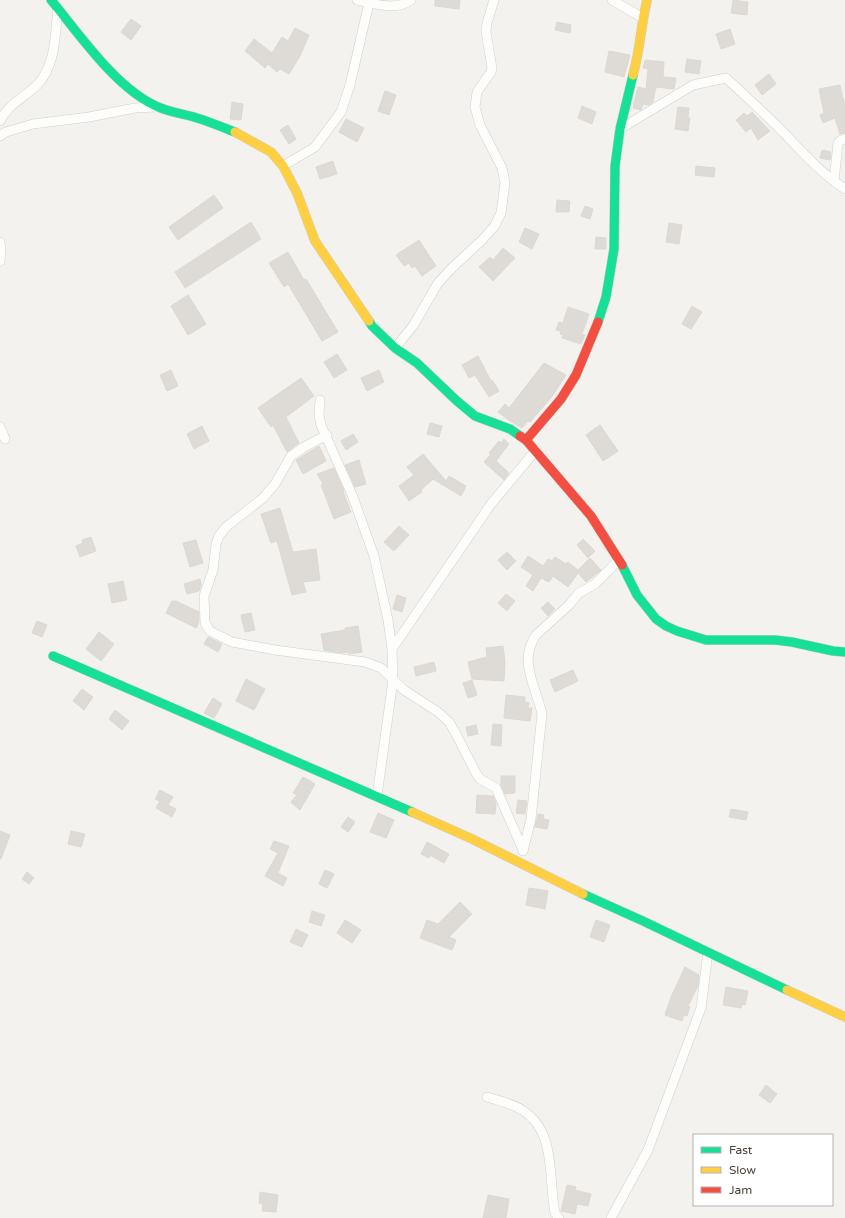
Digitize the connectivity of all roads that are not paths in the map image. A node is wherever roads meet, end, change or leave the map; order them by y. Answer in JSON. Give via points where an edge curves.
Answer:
{"nodes":[{"id":1,"x":51,"y":0,"type":"edge"},
{"id":2,"x":357,"y":0,"type":"edge"},
{"id":3,"x":411,"y":0,"type":"edge"},
{"id":4,"x":494,"y":0,"type":"edge"},
{"id":5,"x":612,"y":0,"type":"edge"},
{"id":6,"x":647,"y":0,"type":"edge"},
{"id":7,"x":369,"y":3,"type":"junction"},
{"id":8,"x":58,"y":9,"type":"junction"},
{"id":9,"x":643,"y":18,"type":"junction"},
{"id":10,"x":157,"y":108,"type":"junction"},
{"id":11,"x":0,"y":121,"type":"edge"},
{"id":12,"x":620,"y":129,"type":"junction"},
{"id":13,"x":0,"y":136,"type":"edge"},
{"id":14,"x":845,"y":139,"type":"edge"},
{"id":15,"x":283,"y":166,"type":"junction"},
{"id":16,"x":834,"y":182,"type":"junction"},
{"id":17,"x":845,"y":189,"type":"edge"},
{"id":18,"x":0,"y":242,"type":"edge"},
{"id":19,"x":0,"y":261,"type":"edge"},
{"id":20,"x":395,"y":348,"type":"junction"},
{"id":21,"x":320,"y":400,"type":"dead end"},
{"id":22,"x":0,"y":427,"type":"edge"},
{"id":23,"x":327,"y":436,"type":"junction"},
{"id":24,"x":6,"y":439,"type":"dead end"},
{"id":25,"x":526,"y":440,"type":"junction"},
{"id":26,"x":536,"y":450,"type":"junction"},
{"id":27,"x":619,"y":560,"type":"junction"},
{"id":28,"x":392,"y":649,"type":"junction"},
{"id":29,"x":845,"y":652,"type":"edge"},
{"id":30,"x":53,"y":656,"type":"dead end"},
{"id":31,"x":393,"y":680,"type":"junction"},
{"id":32,"x":377,"y":796,"type":"junction"},
{"id":33,"x":523,"y":850,"type":"junction"},
{"id":34,"x":520,"y":862,"type":"junction"},
{"id":35,"x":708,"y":952,"type":"junction"},
{"id":36,"x":845,"y":1017,"type":"edge"},
{"id":37,"x":487,"y":1097,"type":"dead end"},
{"id":38,"x":560,"y":1218,"type":"edge"},
{"id":39,"x":612,"y":1218,"type":"edge"}],
"edges":[{"from":1,"to":8,"type":"street"},
{"from":2,"to":7,"type":"street"},
{"from":3,"to":7,"type":"street","via":[[395,6]]},
{"from":4,"to":20,"type":"street","via":[[486,32],[492,68],[477,92],[475,107],[480,125],[502,168],[505,183],[501,213],[494,227],[438,283],[413,326]]},
{"from":5,"to":9,"type":"street"},
{"from":6,"to":9,"type":"street"},
{"from":7,"to":15,"type":"street","via":[[341,112],[315,147]]},
{"from":8,"to":10,"type":"street","via":[[120,81],[137,96]]},
{"from":8,"to":11,"type":"street","via":[[50,60],[44,76],[8,109]]},
{"from":9,"to":12,"type":"street","via":[[638,57]]},
{"from":10,"to":13,"type":"street","via":[[135,108],[33,124]]},
{"from":10,"to":15,"type":"street","via":[[197,118],[235,132],[270,152]]},
{"from":12,"to":16,"type":"street","via":[[693,85],[726,78]]},
{"from":12,"to":25,"type":"street","via":[[615,166],[614,249],[603,309],[576,375],[561,399]]},
{"from":14,"to":16,"type":"street","via":[[838,143]]},
{"from":15,"to":20,"type":"street","via":[[297,193],[315,241],[329,265],[372,326]]},
{"from":16,"to":17,"type":"street"},
{"from":18,"to":19,"type":"street"},
{"from":20,"to":25,"type":"street","via":[[417,363],[475,416],[510,429]]},
{"from":21,"to":23,"type":"street","via":[[320,421]]},
{"from":22,"to":24,"type":"street"},
{"from":23,"to":28,"type":"street","via":[[374,556]]},
{"from":23,"to":31,"type":"street","via":[[304,446],[291,456],[267,493],[226,527],[219,536],[213,570],[204,596],[205,623],[210,631],[232,642],[365,662],[381,668]]},
{"from":25,"to":26,"type":"street"},
{"from":26,"to":27,"type":"street","via":[[590,516]]},
{"from":26,"to":28,"type":"street","via":[[491,504]]},
{"from":27,"to":29,"type":"street","via":[[648,610],[661,622],[677,631],[706,640],[774,640]]},
{"from":27,"to":33,"type":"street","via":[[594,584],[579,593],[540,631],[528,652],[531,680],[542,714],[531,819]]},
{"from":28,"to":31,"type":"street"},
{"from":30,"to":32,"type":"street"},
{"from":31,"to":32,"type":"street"},
{"from":31,"to":33,"type":"street","via":[[449,722],[480,779],[496,788]]},
{"from":32,"to":34,"type":"street"},
{"from":33,"to":34,"type":"street"},
{"from":34,"to":35,"type":"street"},
{"from":35,"to":36,"type":"street"},
{"from":35,"to":39,"type":"street","via":[[701,1008],[648,1150]]},
{"from":37,"to":38,"type":"street","via":[[516,1106],[533,1118],[541,1129],[550,1163],[555,1213]]}]}
